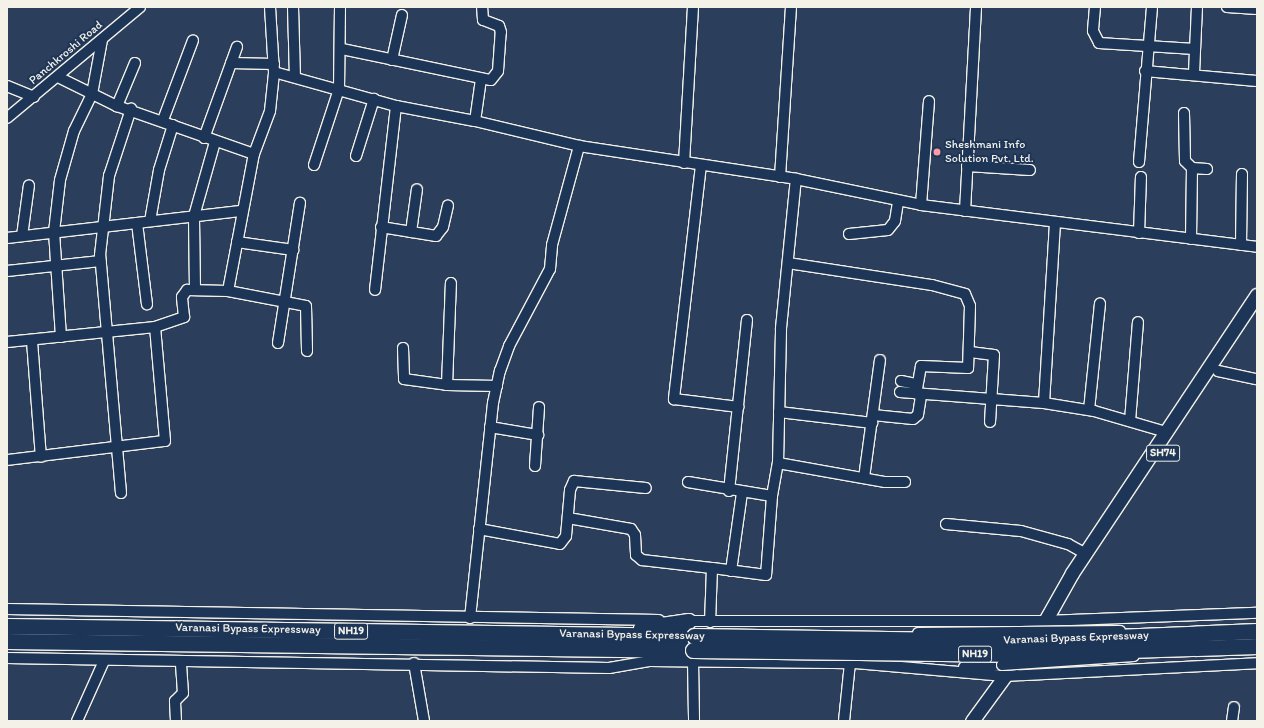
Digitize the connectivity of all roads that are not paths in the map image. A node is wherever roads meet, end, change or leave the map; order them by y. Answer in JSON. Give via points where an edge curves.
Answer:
{"nodes":[{"id":1,"x":140,"y":7,"type":"edge"},
{"id":2,"x":270,"y":7,"type":"edge"},
{"id":3,"x":293,"y":7,"type":"edge"},
{"id":4,"x":340,"y":7,"type":"edge"},
{"id":5,"x":482,"y":7,"type":"edge"},
{"id":6,"x":693,"y":7,"type":"edge"},
{"id":7,"x":791,"y":7,"type":"edge"},
{"id":8,"x":976,"y":7,"type":"edge"},
{"id":9,"x":1095,"y":7,"type":"edge"},
{"id":10,"x":1152,"y":7,"type":"edge"},
{"id":11,"x":1197,"y":7,"type":"edge"},
{"id":12,"x":1227,"y":7,"type":"edge"},
{"id":13,"x":1257,"y":9,"type":"edge"},
{"id":14,"x":402,"y":15,"type":"dead end"},
{"id":15,"x":102,"y":40,"type":"junction"},
{"id":16,"x":193,"y":40,"type":"dead end"},
{"id":17,"x":237,"y":47,"type":"dead end"},
{"id":18,"x":1148,"y":47,"type":"junction"},
{"id":19,"x":342,"y":49,"type":"junction"},
{"id":20,"x":1195,"y":49,"type":"junction"},
{"id":21,"x":392,"y":60,"type":"junction"},
{"id":22,"x":135,"y":63,"type":"dead end"},
{"id":23,"x":231,"y":64,"type":"junction"},
{"id":24,"x":274,"y":68,"type":"junction"},
{"id":25,"x":1145,"y":71,"type":"junction"},
{"id":26,"x":1194,"y":73,"type":"junction"},
{"id":27,"x":58,"y":76,"type":"junction"},
{"id":28,"x":295,"y":77,"type":"junction"},
{"id":29,"x":481,"y":79,"type":"junction"},
{"id":30,"x":1257,"y":80,"type":"edge"},
{"id":31,"x":7,"y":86,"type":"edge"},
{"id":32,"x":339,"y":89,"type":"junction"},
{"id":33,"x":92,"y":94,"type":"junction"},
{"id":34,"x":34,"y":97,"type":"junction"},
{"id":35,"x":374,"y":99,"type":"junction"},
{"id":36,"x":929,"y":101,"type":"dead end"},
{"id":37,"x":118,"y":106,"type":"junction"},
{"id":38,"x":396,"y":106,"type":"junction"},
{"id":39,"x":132,"y":109,"type":"junction"},
{"id":40,"x":1184,"y":113,"type":"dead end"},
{"id":41,"x":7,"y":118,"type":"edge"},
{"id":42,"x":163,"y":120,"type":"junction"},
{"id":43,"x":475,"y":121,"type":"junction"},
{"id":44,"x":173,"y":125,"type":"junction"},
{"id":45,"x":204,"y":138,"type":"junction"},
{"id":46,"x":215,"y":142,"type":"junction"},
{"id":47,"x":579,"y":146,"type":"junction"},
{"id":48,"x":254,"y":154,"type":"junction"},
{"id":49,"x":356,"y":156,"type":"dead end"},
{"id":50,"x":1139,"y":162,"type":"dead end"},
{"id":51,"x":684,"y":163,"type":"junction"},
{"id":52,"x":314,"y":165,"type":"dead end"},
{"id":53,"x":701,"y":165,"type":"junction"},
{"id":54,"x":967,"y":166,"type":"junction"},
{"id":55,"x":1192,"y":168,"type":"junction"},
{"id":56,"x":1207,"y":169,"type":"dead end"},
{"id":57,"x":1030,"y":170,"type":"dead end"},
{"id":58,"x":1242,"y":174,"type":"dead end"},
{"id":59,"x":780,"y":177,"type":"junction"},
{"id":60,"x":1140,"y":177,"type":"dead end"},
{"id":61,"x":796,"y":179,"type":"junction"},
{"id":62,"x":29,"y":185,"type":"dead end"},
{"id":63,"x":416,"y":189,"type":"dead end"},
{"id":64,"x":898,"y":201,"type":"junction"},
{"id":65,"x":300,"y":204,"type":"dead end"},
{"id":66,"x":921,"y":205,"type":"junction"},
{"id":67,"x":448,"y":206,"type":"dead end"},
{"id":68,"x":242,"y":211,"type":"junction"},
{"id":69,"x":965,"y":211,"type":"junction"},
{"id":70,"x":194,"y":216,"type":"junction"},
{"id":71,"x":150,"y":221,"type":"junction"},
{"id":72,"x":137,"y":223,"type":"junction"},
{"id":73,"x":1055,"y":223,"type":"junction"},
{"id":74,"x":100,"y":227,"type":"junction"},
{"id":75,"x":381,"y":227,"type":"junction"},
{"id":76,"x":54,"y":232,"type":"junction"},
{"id":77,"x":410,"y":232,"type":"junction"},
{"id":78,"x":1139,"y":233,"type":"junction"},
{"id":79,"x":849,"y":234,"type":"dead end"},
{"id":80,"x":22,"y":236,"type":"junction"},
{"id":81,"x":7,"y":238,"type":"edge"},
{"id":82,"x":1191,"y":239,"type":"junction"},
{"id":83,"x":237,"y":242,"type":"junction"},
{"id":84,"x":1241,"y":245,"type":"junction"},
{"id":85,"x":1257,"y":247,"type":"edge"},
{"id":86,"x":293,"y":250,"type":"junction"},
{"id":87,"x":100,"y":261,"type":"junction"},
{"id":88,"x":788,"y":263,"type":"junction"},
{"id":89,"x":56,"y":265,"type":"junction"},
{"id":90,"x":7,"y":271,"type":"edge"},
{"id":91,"x":451,"y":283,"type":"dead end"},
{"id":92,"x":195,"y":290,"type":"junction"},
{"id":93,"x":375,"y":290,"type":"dead end"},
{"id":94,"x":228,"y":291,"type":"junction"},
{"id":95,"x":1257,"y":295,"type":"edge"},
{"id":96,"x":282,"y":300,"type":"junction"},
{"id":97,"x":148,"y":304,"type":"dead end"},
{"id":98,"x":1100,"y":304,"type":"dead end"},
{"id":99,"x":1257,"y":310,"type":"edge"},
{"id":100,"x":747,"y":320,"type":"dead end"},
{"id":101,"x":1138,"y":322,"type":"dead end"},
{"id":102,"x":155,"y":327,"type":"junction"},
{"id":103,"x":105,"y":332,"type":"junction"},
{"id":104,"x":61,"y":338,"type":"junction"},
{"id":105,"x":32,"y":341,"type":"junction"},
{"id":106,"x":7,"y":342,"type":"edge"},
{"id":107,"x":278,"y":343,"type":"dead end"},
{"id":108,"x":403,"y":348,"type":"dead end"},
{"id":109,"x":307,"y":352,"type":"dead end"},
{"id":110,"x":970,"y":352,"type":"junction"},
{"id":111,"x":880,"y":360,"type":"dead end"},
{"id":112,"x":1218,"y":371,"type":"junction"},
{"id":113,"x":1257,"y":379,"type":"edge"},
{"id":114,"x":901,"y":381,"type":"dead end"},
{"id":115,"x":447,"y":385,"type":"junction"},
{"id":116,"x":497,"y":386,"type":"junction"},
{"id":117,"x":918,"y":391,"type":"junction"},
{"id":118,"x":900,"y":392,"type":"dead end"},
{"id":119,"x":991,"y":398,"type":"junction"},
{"id":120,"x":1044,"y":403,"type":"junction"},
{"id":121,"x":539,"y":407,"type":"dead end"},
{"id":122,"x":739,"y":407,"type":"junction"},
{"id":123,"x":1089,"y":410,"type":"junction"},
{"id":124,"x":779,"y":412,"type":"junction"},
{"id":125,"x":872,"y":419,"type":"junction"},
{"id":126,"x":1130,"y":420,"type":"junction"},
{"id":127,"x":990,"y":422,"type":"dead end"},
{"id":128,"x":490,"y":427,"type":"junction"},
{"id":129,"x":1166,"y":432,"type":"junction"},
{"id":130,"x":538,"y":435,"type":"junction"},
{"id":131,"x":118,"y":447,"type":"junction"},
{"id":132,"x":41,"y":457,"type":"junction"},
{"id":133,"x":7,"y":460,"type":"edge"},
{"id":134,"x":778,"y":463,"type":"junction"},
{"id":135,"x":535,"y":466,"type":"dead end"},
{"id":136,"x":864,"y":478,"type":"junction"},
{"id":137,"x":688,"y":482,"type":"dead end"},
{"id":138,"x":905,"y":482,"type":"dead end"},
{"id":139,"x":646,"y":488,"type":"dead end"},
{"id":140,"x":729,"y":491,"type":"junction"},
{"id":141,"x":121,"y":493,"type":"dead end"},
{"id":142,"x":742,"y":494,"type":"junction"},
{"id":143,"x":772,"y":496,"type":"junction"},
{"id":144,"x":568,"y":518,"type":"junction"},
{"id":145,"x":946,"y":524,"type":"dead end"},
{"id":146,"x":479,"y":529,"type":"junction"},
{"id":147,"x":1086,"y":554,"type":"junction"},
{"id":148,"x":712,"y":568,"type":"junction"},
{"id":149,"x":732,"y":571,"type":"junction"},
{"id":150,"x":1063,"y":591,"type":"junction"},
{"id":151,"x":7,"y":609,"type":"edge"},
{"id":152,"x":1257,"y":613,"type":"edge"},
{"id":153,"x":470,"y":618,"type":"junction"},
{"id":154,"x":688,"y":621,"type":"junction"},
{"id":155,"x":1045,"y":621,"type":"junction"},
{"id":156,"x":710,"y":622,"type":"junction"},
{"id":157,"x":7,"y":626,"type":"edge"},
{"id":158,"x":1257,"y":631,"type":"edge"},
{"id":159,"x":578,"y":634,"type":"junction"},
{"id":160,"x":7,"y":641,"type":"edge"},
{"id":161,"x":1257,"y":646,"type":"edge"},
{"id":162,"x":1191,"y":648,"type":"junction"},
{"id":163,"x":693,"y":649,"type":"junction"},
{"id":164,"x":586,"y":650,"type":"junction"},
{"id":165,"x":7,"y":658,"type":"edge"},
{"id":166,"x":104,"y":661,"type":"junction"},
{"id":167,"x":181,"y":661,"type":"junction"},
{"id":168,"x":650,"y":661,"type":"junction"},
{"id":169,"x":414,"y":663,"type":"junction"},
{"id":170,"x":850,"y":663,"type":"junction"},
{"id":171,"x":1257,"y":663,"type":"edge"},
{"id":172,"x":1003,"y":670,"type":"junction"},
{"id":173,"x":1234,"y":707,"type":"dead end"},
{"id":174,"x":77,"y":721,"type":"edge"},
{"id":175,"x":176,"y":721,"type":"edge"},
{"id":176,"x":424,"y":721,"type":"edge"},
{"id":177,"x":694,"y":721,"type":"edge"},
{"id":178,"x":844,"y":721,"type":"edge"},
{"id":179,"x":972,"y":721,"type":"edge"},
{"id":180,"x":1232,"y":721,"type":"edge"}],
"edges":[{"from":1,"to":15,"type":"street","name":"Panchkroshi Road"},
{"from":2,"to":24,"type":"street"},
{"from":3,"to":28,"type":"street"},
{"from":4,"to":19,"type":"street"},
{"from":5,"to":29,"type":"street","via":[[483,20],[499,26],[501,32],[497,76],[491,80]]},
{"from":6,"to":51,"type":"street"},
{"from":7,"to":59,"type":"street"},
{"from":8,"to":54,"type":"street"},
{"from":9,"to":18,"type":"street","via":[[1094,31],[1099,43]]},
{"from":10,"to":18,"type":"street"},
{"from":11,"to":20,"type":"street"},
{"from":12,"to":13,"type":"street"},
{"from":14,"to":21,"type":"street"},
{"from":15,"to":27,"type":"street","name":"Panchkroshi Road"},
{"from":15,"to":33,"type":"street"},
{"from":16,"to":42,"type":"street"},
{"from":17,"to":23,"type":"street"},
{"from":18,"to":20,"type":"street"},
{"from":18,"to":25,"type":"street"},
{"from":19,"to":21,"type":"street"},
{"from":19,"to":32,"type":"street"},
{"from":20,"to":26,"type":"street"},
{"from":21,"to":29,"type":"street"},
{"from":22,"to":37,"type":"street"},
{"from":23,"to":24,"type":"street"},
{"from":23,"to":45,"type":"street"},
{"from":24,"to":28,"type":"street"},
{"from":24,"to":48,"type":"street","via":[[270,111]]},
{"from":25,"to":26,"type":"street"},
{"from":25,"to":50,"type":"street"},
{"from":26,"to":30,"type":"street"},
{"from":27,"to":33,"type":"street"},
{"from":27,"to":34,"type":"street","name":"Panchkroshi Road"},
{"from":28,"to":32,"type":"street"},
{"from":29,"to":43,"type":"street"},
{"from":31,"to":34,"type":"street"},
{"from":32,"to":35,"type":"street"},
{"from":32,"to":52,"type":"street"},
{"from":33,"to":37,"type":"street"},
{"from":33,"to":76,"type":"street","via":[[74,131],[60,180]]},
{"from":34,"to":41,"type":"street","name":"Panchkroshi Road"},
{"from":35,"to":38,"type":"street"},
{"from":35,"to":49,"type":"street"},
{"from":36,"to":66,"type":"street"},
{"from":37,"to":39,"type":"street"},
{"from":38,"to":43,"type":"street"},
{"from":38,"to":75,"type":"street"},
{"from":39,"to":42,"type":"street"},
{"from":39,"to":74,"type":"street","via":[[109,176]]},
{"from":40,"to":55,"type":"street","via":[[1185,161]]},
{"from":42,"to":44,"type":"street"},
{"from":43,"to":47,"type":"street"},
{"from":44,"to":45,"type":"street"},
{"from":44,"to":71,"type":"street","via":[[159,170]]},
{"from":45,"to":46,"type":"street"},
{"from":46,"to":48,"type":"street"},
{"from":46,"to":70,"type":"street"},
{"from":47,"to":51,"type":"street"},
{"from":47,"to":116,"type":"street","via":[[552,245],[550,269],[509,346]]},
{"from":48,"to":68,"type":"street"},
{"from":51,"to":53,"type":"street"},
{"from":53,"to":59,"type":"street"},
{"from":53,"to":122,"type":"street","via":[[674,400]]},
{"from":54,"to":57,"type":"street"},
{"from":54,"to":69,"type":"street"},
{"from":55,"to":56,"type":"street"},
{"from":55,"to":82,"type":"street"},
{"from":58,"to":84,"type":"street"},
{"from":59,"to":61,"type":"street"},
{"from":60,"to":78,"type":"street"},
{"from":61,"to":64,"type":"street"},
{"from":61,"to":88,"type":"street"},
{"from":62,"to":80,"type":"street"},
{"from":63,"to":77,"type":"street"},
{"from":64,"to":66,"type":"street"},
{"from":64,"to":79,"type":"street","via":[[895,221],[888,230]]},
{"from":65,"to":86,"type":"street"},
{"from":66,"to":69,"type":"street"},
{"from":67,"to":77,"type":"street","via":[[440,233],[430,236]]},
{"from":68,"to":70,"type":"street"},
{"from":68,"to":83,"type":"street"},
{"from":69,"to":73,"type":"street"},
{"from":70,"to":71,"type":"street"},
{"from":70,"to":92,"type":"street"},
{"from":71,"to":72,"type":"street"},
{"from":72,"to":74,"type":"street"},
{"from":72,"to":97,"type":"street"},
{"from":73,"to":78,"type":"street"},
{"from":73,"to":120,"type":"street"},
{"from":74,"to":76,"type":"street"},
{"from":74,"to":87,"type":"street"},
{"from":75,"to":77,"type":"street"},
{"from":75,"to":93,"type":"street"},
{"from":76,"to":80,"type":"street"},
{"from":76,"to":89,"type":"street"},
{"from":78,"to":82,"type":"street"},
{"from":80,"to":81,"type":"street"},
{"from":82,"to":84,"type":"street"},
{"from":83,"to":86,"type":"street"},
{"from":83,"to":94,"type":"street"},
{"from":84,"to":85,"type":"street"},
{"from":86,"to":96,"type":"street"},
{"from":87,"to":89,"type":"street"},
{"from":87,"to":103,"type":"street"},
{"from":88,"to":110,"type":"street","via":[[939,286],[965,294],[970,306]]},
{"from":88,"to":124,"type":"street","via":[[781,328]]},
{"from":89,"to":90,"type":"street"},
{"from":89,"to":104,"type":"street"},
{"from":91,"to":115,"type":"street"},
{"from":92,"to":94,"type":"street"},
{"from":92,"to":102,"type":"street","via":[[184,293],[184,317]]},
{"from":94,"to":96,"type":"street"},
{"from":95,"to":129,"type":"main road","number":"SH74"},
{"from":96,"to":107,"type":"street"},
{"from":96,"to":109,"type":"street","via":[[307,308]]},
{"from":98,"to":123,"type":"street"},
{"from":99,"to":112,"type":"main road","number":"SH74"},
{"from":100,"to":122,"type":"street"},
{"from":101,"to":126,"type":"street"},
{"from":102,"to":103,"type":"street"},
{"from":102,"to":131,"type":"street","via":[[165,441]]},
{"from":103,"to":104,"type":"street"},
{"from":103,"to":131,"type":"street"},
{"from":104,"to":105,"type":"street"},
{"from":105,"to":106,"type":"street"},
{"from":105,"to":132,"type":"street"},
{"from":108,"to":115,"type":"street","via":[[404,379]]},
{"from":110,"to":117,"type":"street","via":[[965,369],[922,366]]},
{"from":110,"to":119,"type":"street","via":[[994,355]]},
{"from":111,"to":125,"type":"street"},
{"from":112,"to":113,"type":"street"},
{"from":112,"to":150,"type":"main road","number":"SH74","via":[[1080,578]]},
{"from":114,"to":117,"type":"street"},
{"from":115,"to":116,"type":"street"},
{"from":116,"to":128,"type":"street"},
{"from":117,"to":118,"type":"street"},
{"from":117,"to":119,"type":"street"},
{"from":117,"to":125,"type":"street","via":[[918,416],[913,419]]},
{"from":119,"to":120,"type":"street"},
{"from":119,"to":127,"type":"street"},
{"from":120,"to":123,"type":"street"},
{"from":121,"to":130,"type":"street"},
{"from":122,"to":140,"type":"street"},
{"from":123,"to":126,"type":"street"},
{"from":124,"to":125,"type":"street"},
{"from":124,"to":134,"type":"street"},
{"from":125,"to":136,"type":"street"},
{"from":126,"to":129,"type":"street"},
{"from":128,"to":130,"type":"street"},
{"from":128,"to":146,"type":"street"},
{"from":129,"to":147,"type":"main road","number":"SH74"},
{"from":130,"to":135,"type":"street"},
{"from":131,"to":132,"type":"street"},
{"from":131,"to":141,"type":"street"},
{"from":132,"to":133,"type":"street"},
{"from":134,"to":136,"type":"street"},
{"from":134,"to":143,"type":"street"},
{"from":136,"to":138,"type":"street"},
{"from":137,"to":140,"type":"street"},
{"from":139,"to":144,"type":"street","via":[[574,481],[570,490]]},
{"from":140,"to":142,"type":"street"},
{"from":142,"to":143,"type":"street"},
{"from":142,"to":149,"type":"street"},
{"from":143,"to":149,"type":"street","via":[[766,575]]},
{"from":144,"to":146,"type":"street","via":[[566,536],[560,544]]},
{"from":144,"to":148,"type":"street","via":[[630,529],[635,535],[636,555],[642,560]]},
{"from":145,"to":147,"type":"street","via":[[1021,531],[1068,544]]},
{"from":146,"to":153,"type":"street"},
{"from":147,"to":150,"type":"main road","number":"SH74"},
{"from":148,"to":149,"type":"street"},
{"from":148,"to":156,"type":"street"},
{"from":150,"to":155,"type":"main road","number":"SH74"},
{"from":151,"to":153,"type":"street"},
{"from":152,"to":155,"type":"street"},
{"from":153,"to":154,"type":"street"},
{"from":154,"to":156,"type":"street"},
{"from":154,"to":159,"type":"highway"},
{"from":155,"to":156,"type":"street"},
{"from":155,"to":172,"type":"main road","number":"SH74"},
{"from":157,"to":159,"type":"highway","name":"Varanasi Bypass Expressway","number":"NH19"},
{"from":158,"to":163,"type":"highway","name":"Varanasi Bypass Expressway","number":"NH19","bridge":true,"via":[[1018,641],[860,638]]},
{"from":159,"to":163,"type":"highway","name":"Varanasi Bypass Expressway","number":"NH19"},
{"from":160,"to":164,"type":"highway","name":"Varanasi Bypass Expressway","number":"NH19"},
{"from":161,"to":162,"type":"highway","name":"Varanasi Bypass Expressway","number":"NH19","bridge":true},
{"from":162,"to":163,"type":"highway","name":"Varanasi Bypass Expressway","number":"NH19","bridge":true,"via":[[1003,654]]},
{"from":162,"to":172,"type":"street","bridge":true,"via":[[1098,661]]},
{"from":163,"to":164,"type":"highway","name":"Varanasi Bypass Expressway","number":"NH19"},
{"from":163,"to":168,"type":"street"},
{"from":163,"to":170,"type":"street"},
{"from":163,"to":177,"type":"street"},
{"from":164,"to":168,"type":"highway"},
{"from":165,"to":166,"type":"street"},
{"from":166,"to":167,"type":"street"},
{"from":166,"to":174,"type":"street"},
{"from":167,"to":169,"type":"street"},
{"from":167,"to":175,"type":"street","via":[[183,693],[175,702]]},
{"from":168,"to":169,"type":"street","via":[[609,668]]},
{"from":169,"to":176,"type":"street"},
{"from":170,"to":172,"type":"street"},
{"from":170,"to":178,"type":"street"},
{"from":171,"to":172,"type":"street"},
{"from":172,"to":179,"type":"main road","number":"SH74"},
{"from":173,"to":180,"type":"street"}]}
